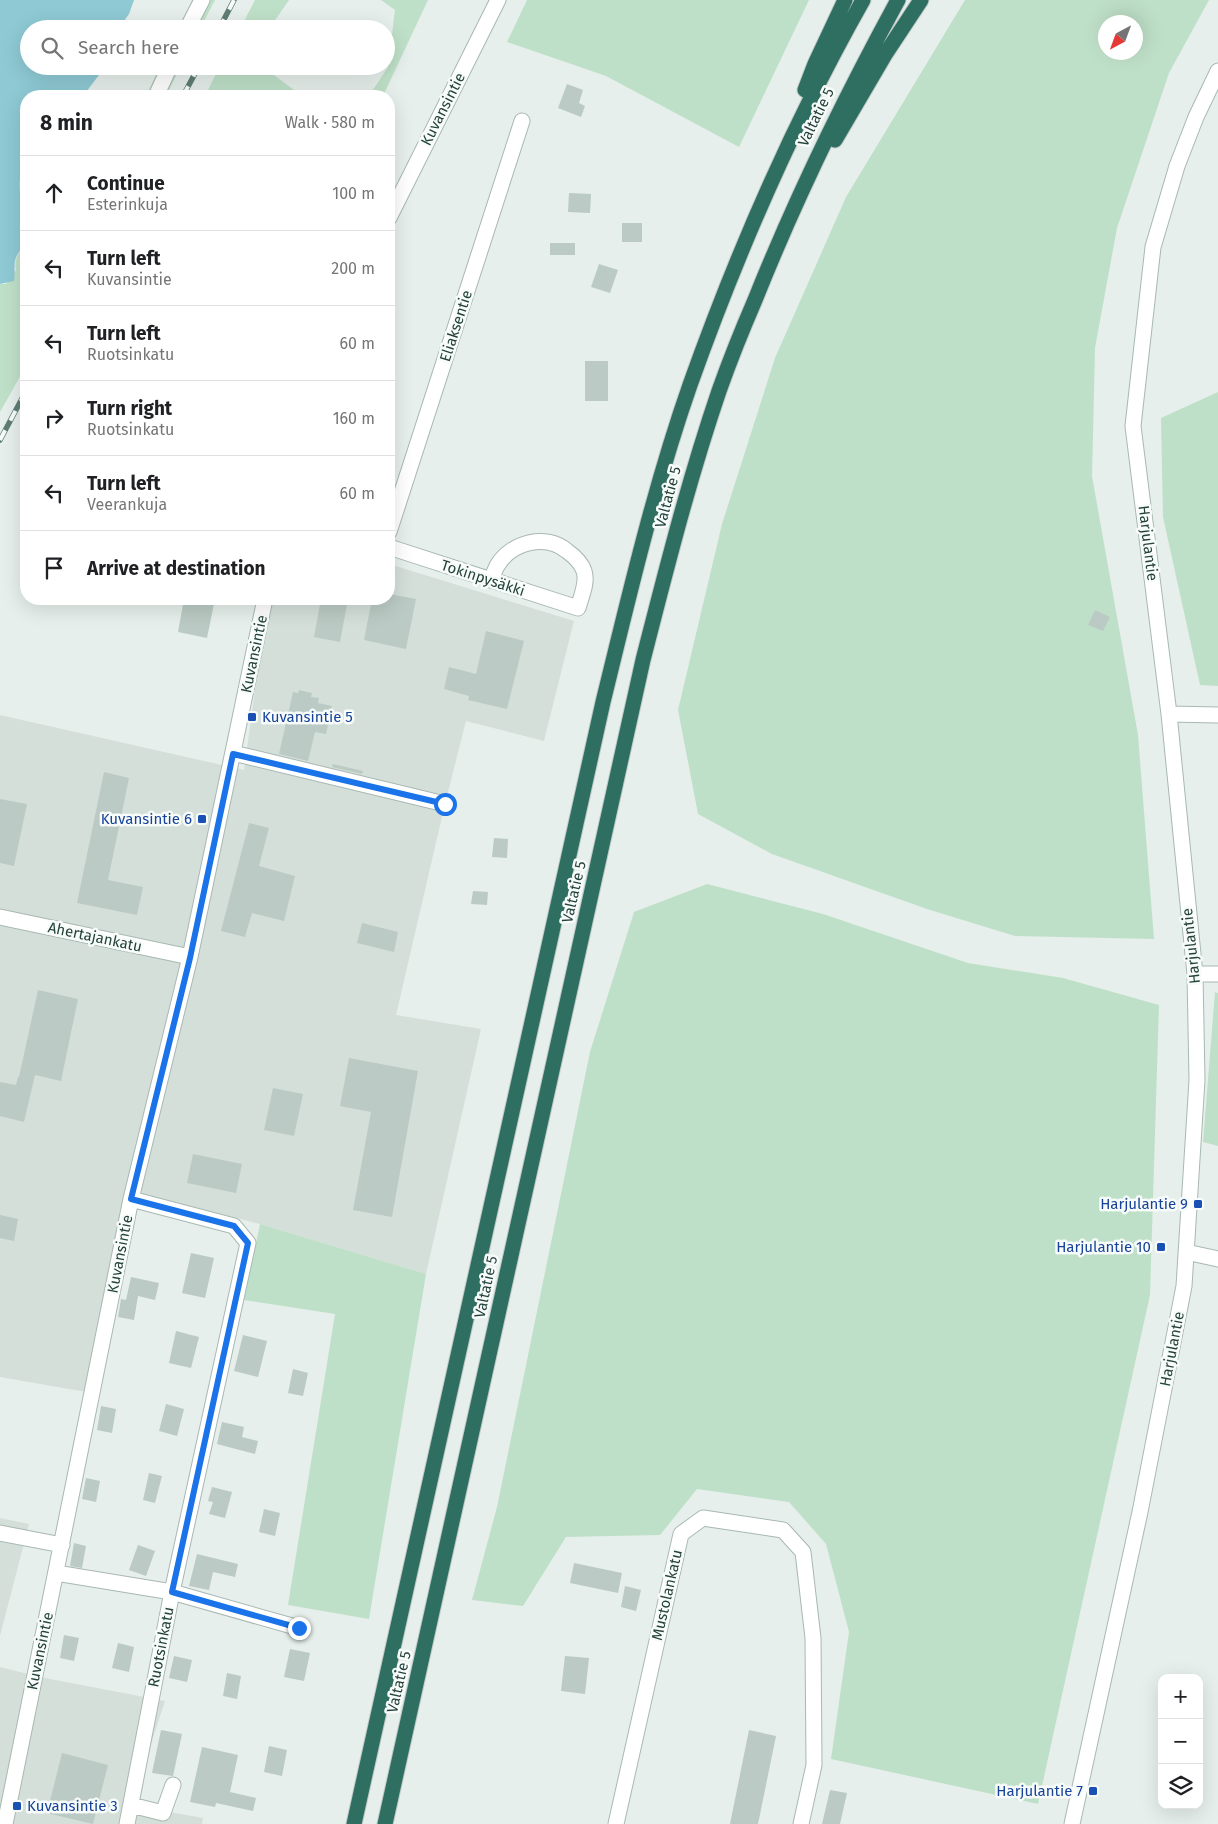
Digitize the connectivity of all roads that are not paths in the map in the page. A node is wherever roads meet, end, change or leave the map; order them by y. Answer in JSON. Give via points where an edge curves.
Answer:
{"nodes":[{"id":1,"x":202,"y":0,"type":"edge"},
{"id":2,"x":498,"y":0,"type":"edge"},
{"id":3,"x":845,"y":0,"type":"edge"},
{"id":4,"x":863,"y":0,"type":"edge"},
{"id":5,"x":898,"y":0,"type":"edge"},
{"id":6,"x":921,"y":0,"type":"edge"},
{"id":7,"x":192,"y":20,"type":"edge"},
{"id":8,"x":1218,"y":72,"type":"edge"},
{"id":9,"x":166,"y":75,"type":"edge"},
{"id":10,"x":159,"y":90,"type":"edge"},
{"id":11,"x":522,"y":121,"type":"dead end"},
{"id":12,"x":763,"y":202,"type":"junction"},
{"id":13,"x":395,"y":206,"type":"edge"},
{"id":14,"x":783,"y":230,"type":"junction"},
{"id":15,"x":395,"y":513,"type":"edge"},
{"id":16,"x":395,"y":549,"type":"edge"},
{"id":17,"x":491,"y":580,"type":"junction"},
{"id":18,"x":265,"y":605,"type":"edge"},
{"id":19,"x":1169,"y":714,"type":"junction"},
{"id":20,"x":1218,"y":715,"type":"edge"},
{"id":21,"x":233,"y":754,"type":"junction"},
{"id":22,"x":445,"y":804,"type":"dead end"},
{"id":23,"x":0,"y":917,"type":"edge"},
{"id":24,"x":190,"y":958,"type":"junction"},
{"id":25,"x":1195,"y":974,"type":"junction"},
{"id":26,"x":1218,"y":974,"type":"edge"},
{"id":27,"x":131,"y":1199,"type":"junction"},
{"id":28,"x":1186,"y":1252,"type":"junction"},
{"id":29,"x":1218,"y":1259,"type":"edge"},
{"id":30,"x":0,"y":1533,"type":"edge"},
{"id":31,"x":62,"y":1546,"type":"junction"},
{"id":32,"x":56,"y":1573,"type":"junction"},
{"id":33,"x":172,"y":1592,"type":"junction"},
{"id":34,"x":299,"y":1628,"type":"dead end"},
{"id":35,"x":173,"y":1785,"type":"dead end"},
{"id":36,"x":131,"y":1805,"type":"junction"},
{"id":37,"x":5,"y":1824,"type":"edge"},
{"id":38,"x":127,"y":1824,"type":"edge"},
{"id":39,"x":354,"y":1824,"type":"edge"},
{"id":40,"x":385,"y":1824,"type":"edge"},
{"id":41,"x":616,"y":1824,"type":"edge"},
{"id":42,"x":801,"y":1824,"type":"edge"},
{"id":43,"x":1072,"y":1824,"type":"edge"}],
"edges":[{"from":1,"to":7,"type":"street"},
{"from":2,"to":13,"type":"street","name":"Kuvansintie"},
{"from":3,"to":12,"type":"highway","via":[[815,64]]},
{"from":4,"to":12,"type":"highway","name":"Valtatie 5","via":[[816,86]]},
{"from":5,"to":14,"type":"highway","name":"Valtatie 5","via":[[817,154]]},
{"from":6,"to":14,"type":"highway","via":[[881,61]]},
{"from":8,"to":19,"type":"street","name":"Harjulantie","via":[[1177,166],[1153,247],[1133,426]]},
{"from":9,"to":10,"type":"street"},
{"from":11,"to":15,"type":"street","name":"Eliaksentie"},
{"from":12,"to":39,"type":"highway","name":"Valtatie 5","via":[[690,386],[632,584]]},
{"from":14,"to":40,"type":"highway","name":"Valtatie 5","via":[[720,389],[694,468],[643,660]]},
{"from":16,"to":17,"type":"street","name":"Tokinpysäkki"},
{"from":17,"to":17,"type":"street","name":"Tokinpysäkki","via":[[578,608],[585,572],[578,560],[563,548],[546,541],[531,542],[513,550],[498,564]]},
{"from":18,"to":21,"type":"street","name":"Kuvansintie"},
{"from":19,"to":20,"type":"street"},
{"from":19,"to":25,"type":"street","name":"Harjulantie"},
{"from":21,"to":22,"type":"street"},
{"from":21,"to":24,"type":"street","name":"Kuvansintie"},
{"from":23,"to":24,"type":"street","name":"Ahertajankatu"},
{"from":24,"to":27,"type":"street","name":"Kuvansintie"},
{"from":25,"to":26,"type":"street"},
{"from":25,"to":28,"type":"street","name":"Harjulantie","via":[[1197,1080]]},
{"from":27,"to":31,"type":"street","name":"Kuvansintie"},
{"from":27,"to":33,"type":"street","name":"Ruotsinkatu","via":[[234,1226],[248,1243]]},
{"from":28,"to":29,"type":"street"},
{"from":28,"to":43,"type":"street","name":"Harjulantie","via":[[1184,1286],[1142,1503]]},
{"from":30,"to":31,"type":"street"},
{"from":31,"to":32,"type":"street","name":"Kuvansintie"},
{"from":32,"to":33,"type":"street"},
{"from":32,"to":37,"type":"street","name":"Kuvansintie"},
{"from":33,"to":34,"type":"street"},
{"from":33,"to":36,"type":"street","name":"Ruotsinkatu"},
{"from":35,"to":36,"type":"street","via":[[163,1813]]},
{"from":36,"to":38,"type":"street","name":"Ruotsinkatu"},
{"from":41,"to":42,"type":"street","name":"Mustolankatu","via":[[681,1534],[703,1518],[782,1530],[803,1552],[814,1638],[814,1765]]}]}
